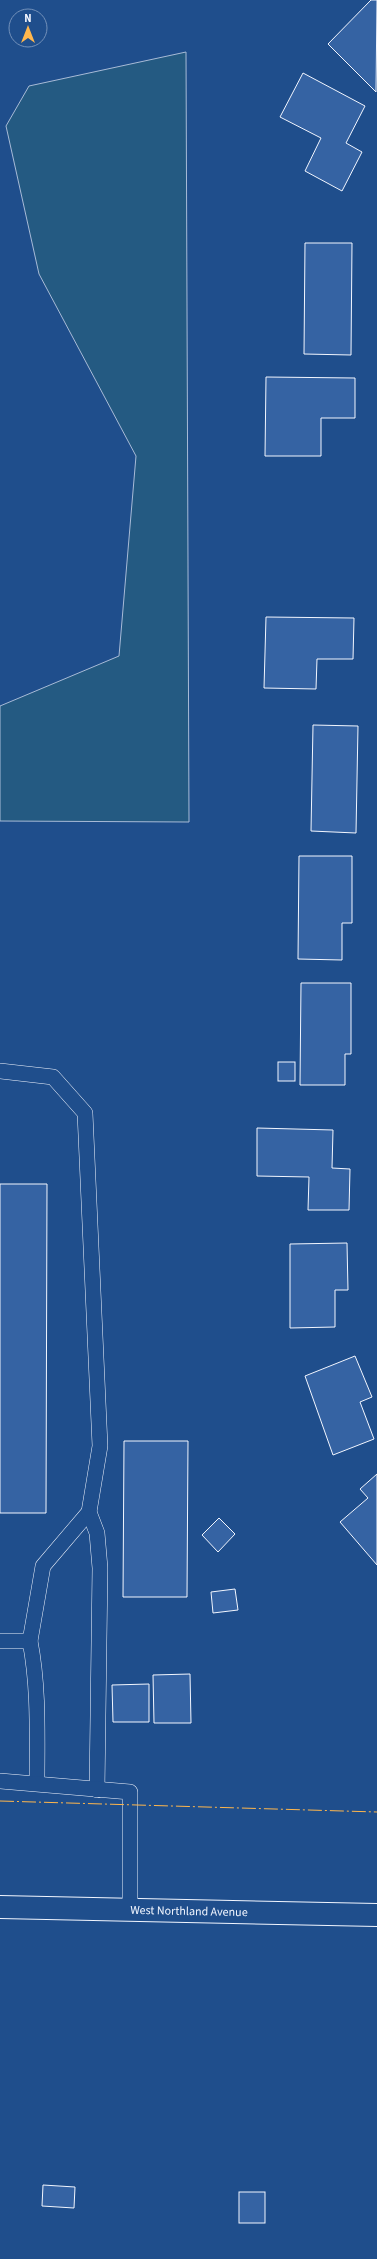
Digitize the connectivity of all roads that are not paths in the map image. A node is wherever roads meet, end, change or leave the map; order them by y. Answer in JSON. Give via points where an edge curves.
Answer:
{"nodes":[{"id":1,"x":0,"y":1071,"type":"edge"},
{"id":2,"x":89,"y":1512,"type":"junction"},
{"id":3,"x":0,"y":1641,"type":"edge"},
{"id":4,"x":30,"y":1641,"type":"junction"},
{"id":5,"x":0,"y":1781,"type":"edge"},
{"id":6,"x":36,"y":1783,"type":"junction"},
{"id":7,"x":97,"y":1790,"type":"junction"},
{"id":8,"x":0,"y":1907,"type":"edge"},
{"id":9,"x":130,"y":1910,"type":"junction"},
{"id":10,"x":377,"y":1915,"type":"edge"}],
"edges":[{"from":1,"to":2,"type":"lane","via":[[53,1077],[85,1113],[100,1446]]},
{"from":2,"to":4,"type":"lane","via":[[43,1566]]},
{"from":2,"to":7,"type":"lane","via":[[97,1533],[100,1568]]},
{"from":3,"to":4,"type":"lane"},
{"from":4,"to":6,"type":"lane","via":[[36,1670],[38,1701]]},
{"from":5,"to":6,"type":"lane"},
{"from":6,"to":7,"type":"lane"},
{"from":7,"to":9,"type":"lane","via":[[130,1792]]},
{"from":8,"to":9,"type":"main road","name":"West Northland Avenue"},
{"from":9,"to":10,"type":"main road","name":"West Northland Avenue"}]}
